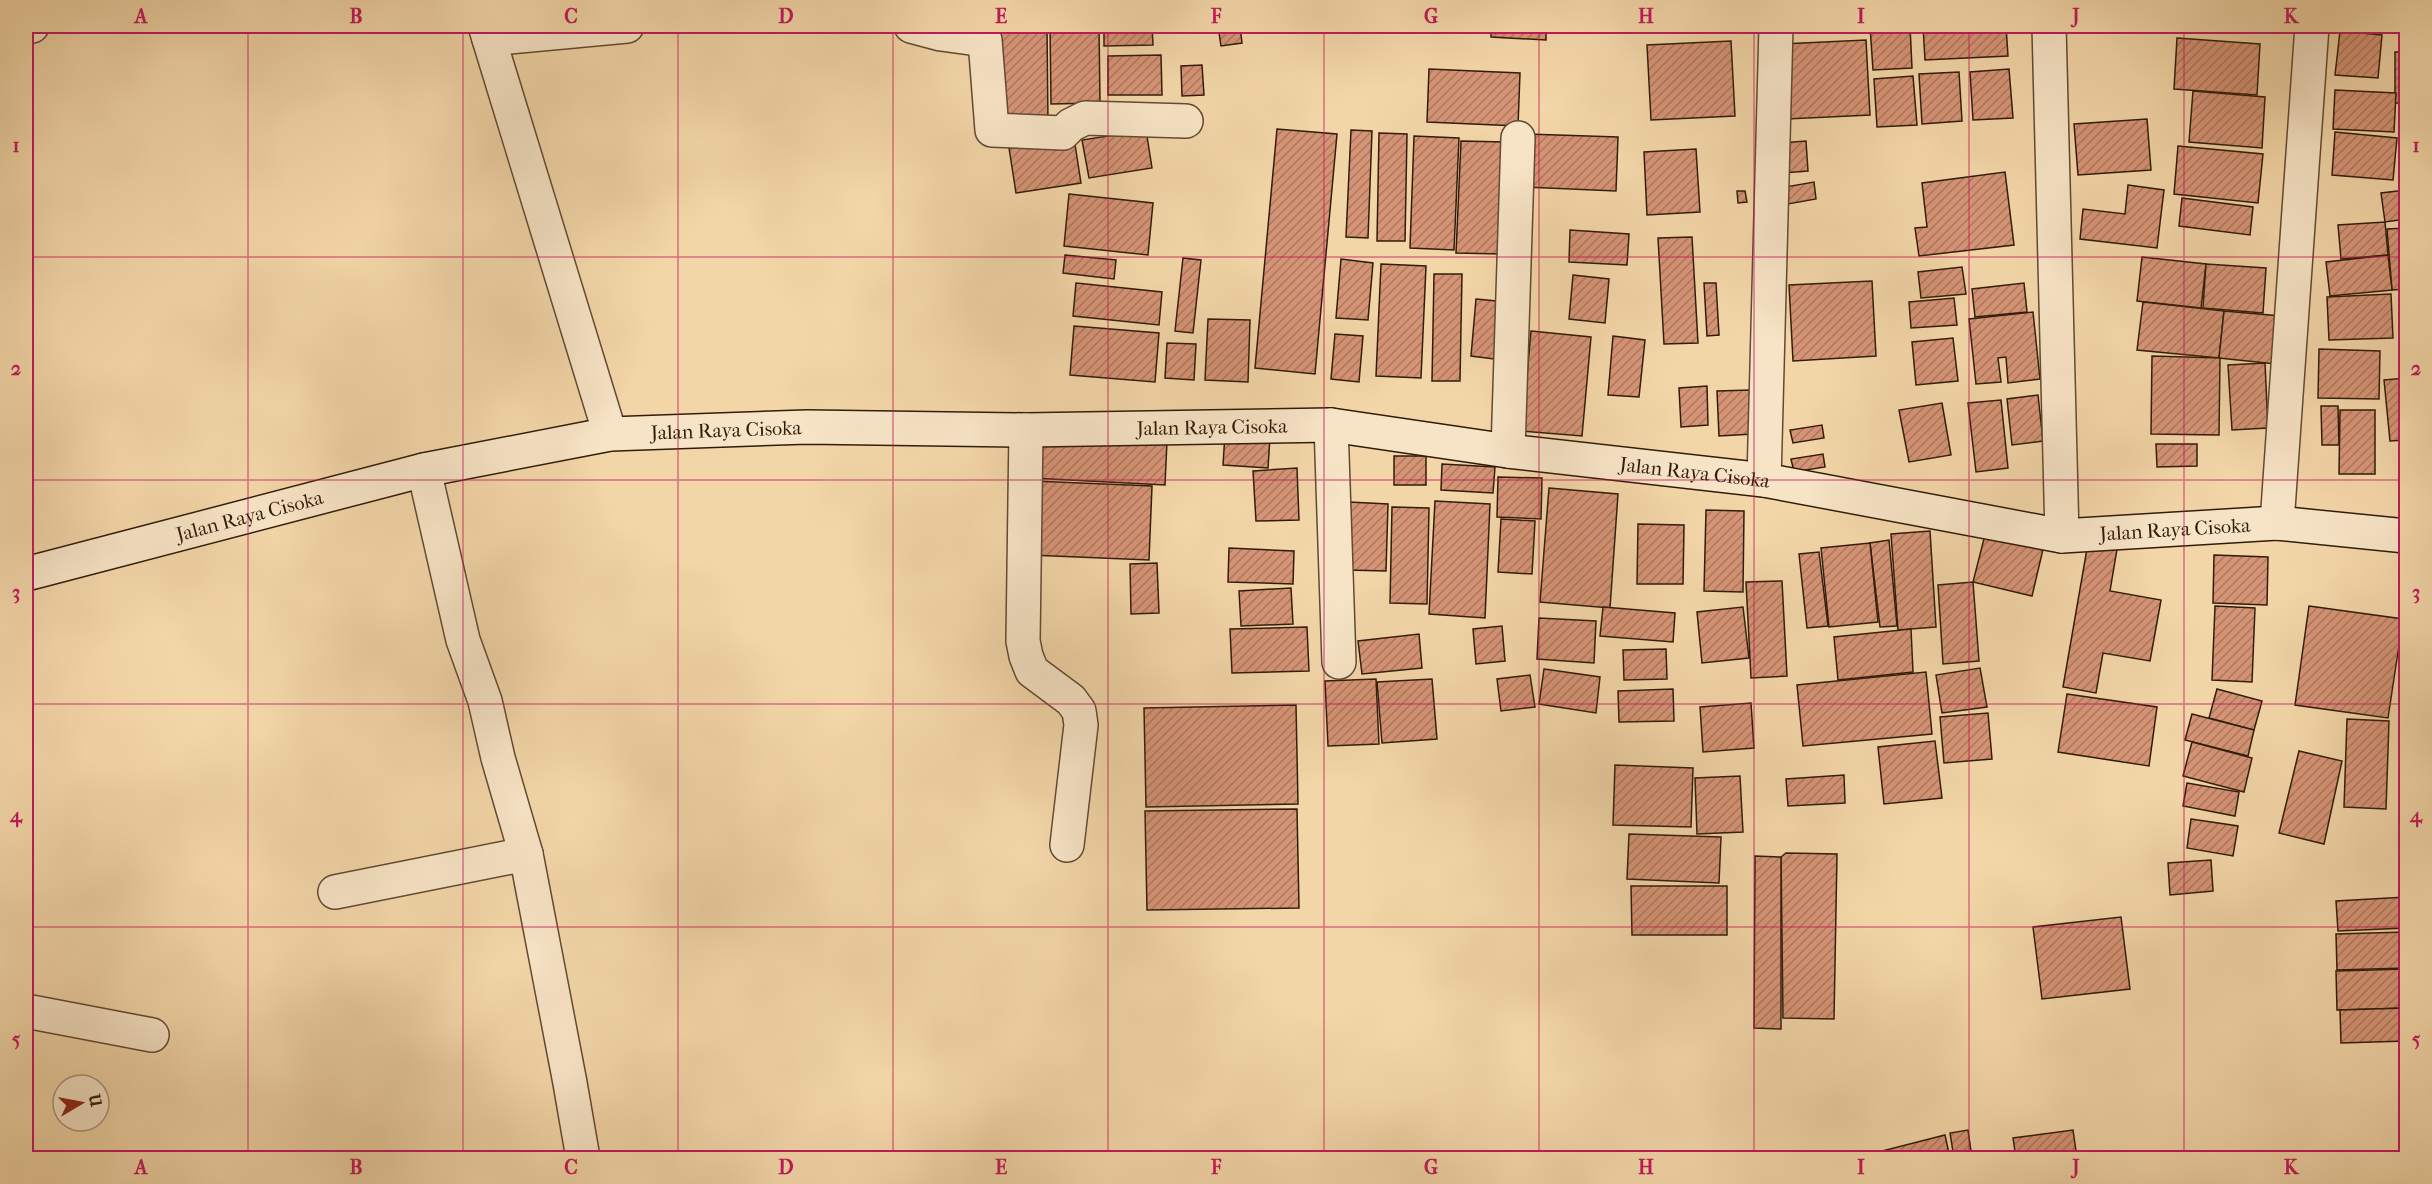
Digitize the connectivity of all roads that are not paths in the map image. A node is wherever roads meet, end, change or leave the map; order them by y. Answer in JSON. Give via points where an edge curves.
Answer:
{"nodes":[{"id":1,"x":26,"y":26,"type":"edge"},
{"id":2,"x":32,"y":26,"type":"edge"},
{"id":3,"x":627,"y":26,"type":"edge"},
{"id":4,"x":911,"y":26,"type":"edge"},
{"id":5,"x":1776,"y":26,"type":"edge"},
{"id":6,"x":2049,"y":26,"type":"edge"},
{"id":7,"x":2312,"y":26,"type":"edge"},
{"id":8,"x":487,"y":32,"type":"edge"},
{"id":9,"x":975,"y":33,"type":"edge"},
{"id":10,"x":1186,"y":121,"type":"dead end"},
{"id":11,"x":1518,"y":138,"type":"dead end"},
{"id":12,"x":1331,"y":425,"type":"junction"},
{"id":13,"x":1026,"y":430,"type":"junction"},
{"id":14,"x":610,"y":434,"type":"junction"},
{"id":15,"x":1508,"y":451,"type":"junction"},
{"id":16,"x":424,"y":470,"type":"junction"},
{"id":17,"x":1764,"y":480,"type":"junction"},
{"id":18,"x":2277,"y":523,"type":"junction"},
{"id":19,"x":2061,"y":536,"type":"junction"},
{"id":20,"x":2406,"y":536,"type":"edge"},
{"id":21,"x":26,"y":574,"type":"edge"},
{"id":22,"x":1339,"y":662,"type":"dead end"},
{"id":23,"x":1067,"y":845,"type":"dead end"},
{"id":24,"x":526,"y":854,"type":"junction"},
{"id":25,"x":335,"y":892,"type":"dead end"},
{"id":26,"x":26,"y":1011,"type":"edge"},
{"id":27,"x":152,"y":1035,"type":"dead end"},
{"id":28,"x":583,"y":1158,"type":"edge"}],
"edges":[{"from":1,"to":2,"type":"street"},
{"from":3,"to":8,"type":"street"},
{"from":4,"to":9,"type":"street","via":[[941,34]]},
{"from":5,"to":17,"type":"street"},
{"from":6,"to":19,"type":"street"},
{"from":7,"to":18,"type":"street"},
{"from":8,"to":14,"type":"street"},
{"from":9,"to":10,"type":"street","via":[[985,40],[992,130],[1063,133],[1085,118]]},
{"from":11,"to":15,"type":"street"},
{"from":12,"to":13,"type":"street","name":"Jalan Raya Cisoka"},
{"from":12,"to":15,"type":"street","name":"Jalan Raya Cisoka"},
{"from":12,"to":22,"type":"street"},
{"from":13,"to":14,"type":"street","name":"Jalan Raya Cisoka","via":[[807,427]]},
{"from":13,"to":23,"type":"street","via":[[1023,641],[1032,671],[1071,700],[1079,711],[1081,725]]},
{"from":14,"to":16,"type":"street","name":"Jalan Raya Cisoka"},
{"from":15,"to":17,"type":"street","name":"Jalan Raya Cisoka"},
{"from":16,"to":21,"type":"street","name":"Jalan Raya Cisoka"},
{"from":16,"to":24,"type":"street","via":[[463,640],[485,701]]},
{"from":17,"to":19,"type":"street","name":"Jalan Raya Cisoka"},
{"from":18,"to":19,"type":"street","name":"Jalan Raya Cisoka"},
{"from":18,"to":20,"type":"street","name":"Jalan Raya Cisoka"},
{"from":24,"to":25,"type":"street"},
{"from":24,"to":28,"type":"street"},
{"from":26,"to":27,"type":"street"}]}
